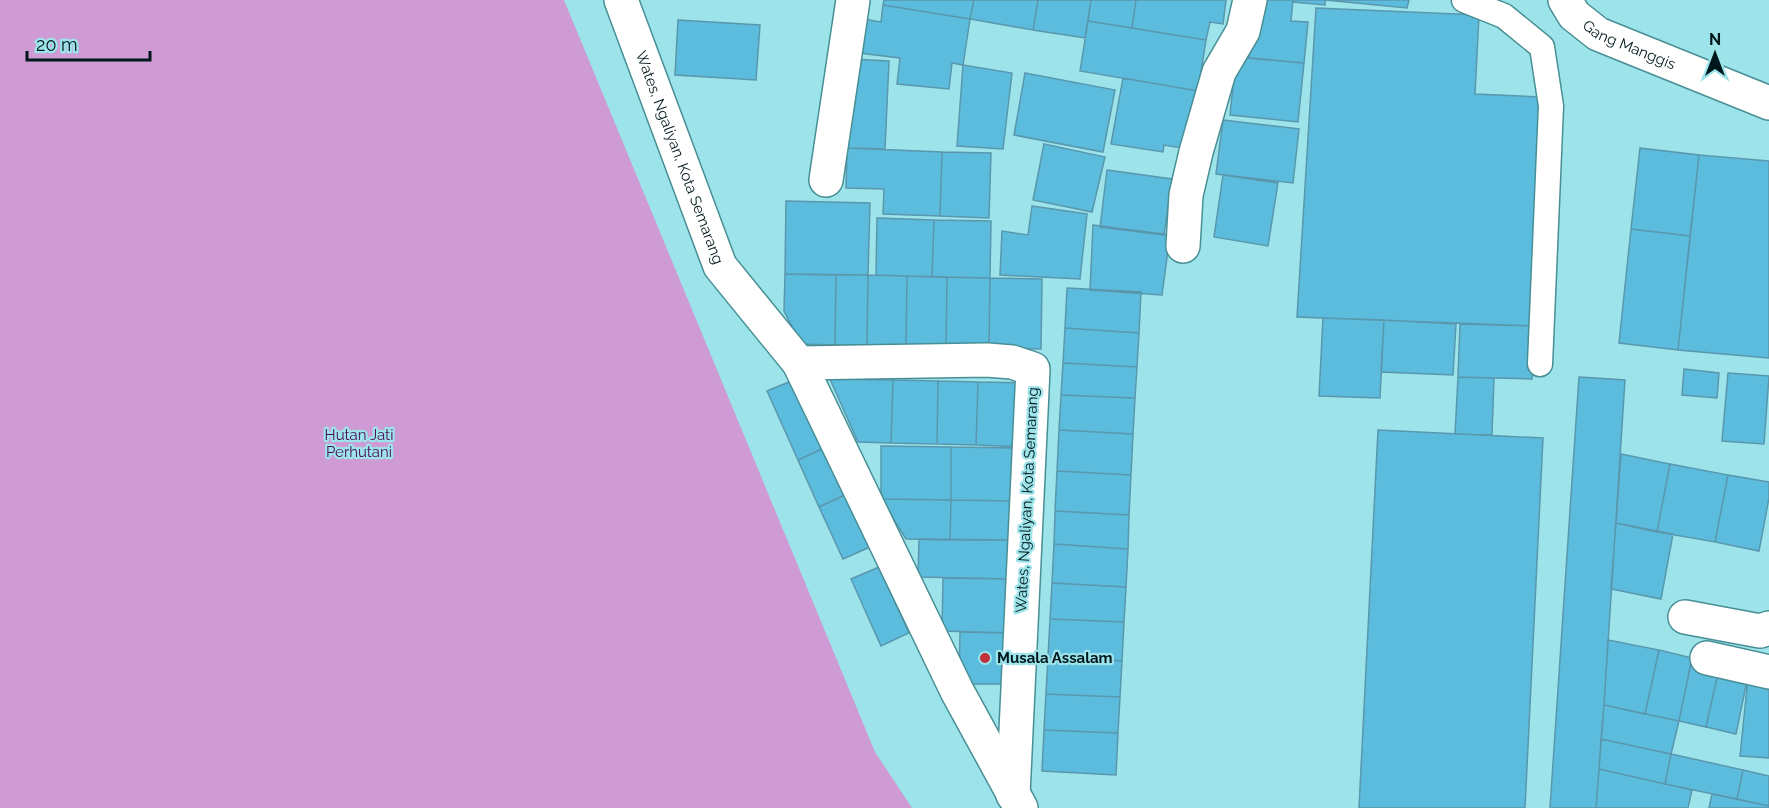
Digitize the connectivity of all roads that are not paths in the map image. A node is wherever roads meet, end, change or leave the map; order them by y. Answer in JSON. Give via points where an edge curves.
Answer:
{"nodes":[{"id":1,"x":621,"y":0,"type":"edge"},
{"id":2,"x":853,"y":0,"type":"edge"},
{"id":3,"x":1250,"y":0,"type":"edge"},
{"id":4,"x":1464,"y":0,"type":"edge"},
{"id":5,"x":1565,"y":0,"type":"edge"},
{"id":6,"x":1769,"y":103,"type":"edge"},
{"id":7,"x":826,"y":180,"type":"dead end"},
{"id":8,"x":1183,"y":246,"type":"dead end"},
{"id":9,"x":799,"y":363,"type":"junction"},
{"id":10,"x":1540,"y":364,"type":"dead end"},
{"id":11,"x":1685,"y":616,"type":"dead end"},
{"id":12,"x":1769,"y":628,"type":"edge"},
{"id":13,"x":1707,"y":658,"type":"dead end"},
{"id":14,"x":1769,"y":672,"type":"edge"},
{"id":15,"x":1017,"y":801,"type":"edge"}],
"edges":[{"from":1,"to":9,"type":"street","name":"Wates, Ngaliyan, Kota Semarang","via":[[720,266]]},
{"from":2,"to":7,"type":"street"},
{"from":3,"to":8,"type":"street","via":[[1243,31],[1219,72],[1196,152],[1186,195]]},
{"from":4,"to":10,"type":"lane","via":[[1504,16],[1542,47],[1551,106]]},
{"from":5,"to":6,"type":"street","name":"Gang Manggis","via":[[1574,15],[1598,34]]},
{"from":9,"to":15,"type":"street","name":"Wates, Ngaliyan, Kota Semarang","via":[[957,691]]},
{"from":9,"to":15,"type":"street","name":"Wates, Ngaliyan, Kota Semarang","via":[[987,360],[1033,369]]},
{"from":11,"to":12,"type":"street","via":[[1760,631]]},
{"from":13,"to":14,"type":"street"}]}
